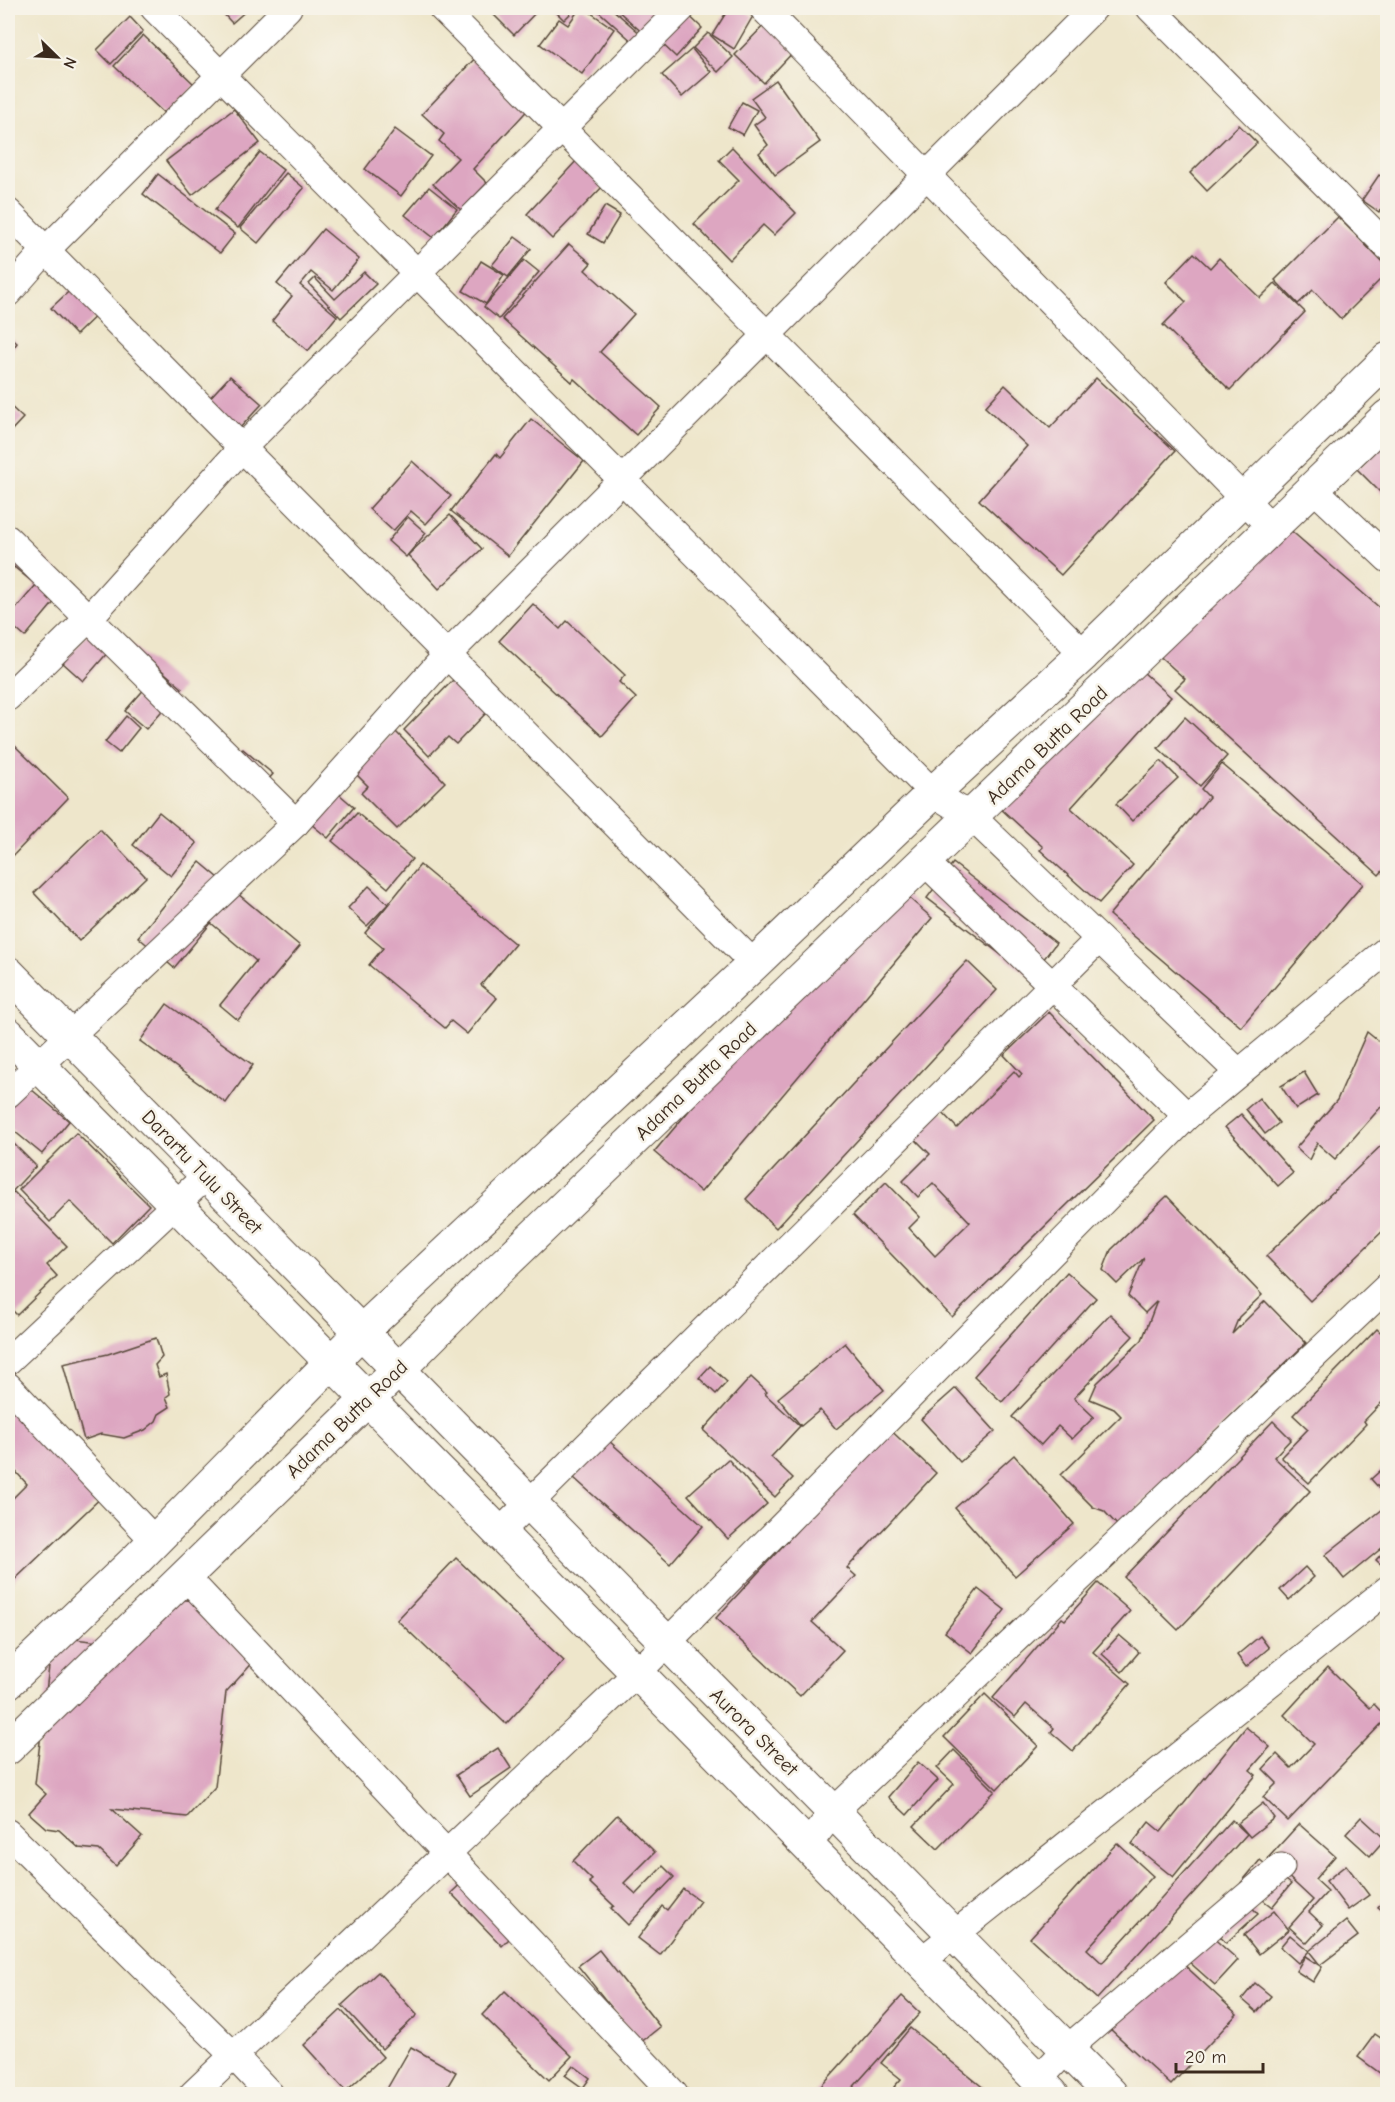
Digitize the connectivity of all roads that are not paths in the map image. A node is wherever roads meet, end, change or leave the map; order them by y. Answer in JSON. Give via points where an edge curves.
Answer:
{"nodes":[{"id":1,"x":154,"y":8,"type":"edge"},
{"id":2,"x":288,"y":8,"type":"edge"},
{"id":3,"x":442,"y":8,"type":"edge"},
{"id":4,"x":682,"y":8,"type":"edge"},
{"id":5,"x":763,"y":8,"type":"edge"},
{"id":6,"x":1094,"y":8,"type":"edge"},
{"id":7,"x":1150,"y":8,"type":"edge"},
{"id":8,"x":221,"y":75,"type":"junction"},
{"id":9,"x":562,"y":128,"type":"junction"},
{"id":10,"x":927,"y":175,"type":"junction"},
{"id":11,"x":8,"y":212,"type":"edge"},
{"id":12,"x":1388,"y":247,"type":"edge"},
{"id":13,"x":46,"y":250,"type":"junction"},
{"id":14,"x":417,"y":273,"type":"junction"},
{"id":15,"x":8,"y":292,"type":"edge"},
{"id":16,"x":767,"y":335,"type":"junction"},
{"id":17,"x":1388,"y":359,"type":"edge"},
{"id":18,"x":1388,"y":416,"type":"edge"},
{"id":19,"x":242,"y":448,"type":"junction"},
{"id":20,"x":623,"y":480,"type":"junction"},
{"id":21,"x":1313,"y":488,"type":"junction"},
{"id":22,"x":1244,"y":499,"type":"junction"},
{"id":23,"x":1272,"y":528,"type":"junction"},
{"id":24,"x":8,"y":539,"type":"edge"},
{"id":25,"x":1388,"y":559,"type":"edge"},
{"id":26,"x":88,"y":618,"type":"junction"},
{"id":27,"x":1084,"y":654,"type":"junction"},
{"id":28,"x":447,"y":655,"type":"junction"},
{"id":29,"x":8,"y":697,"type":"edge"},
{"id":30,"x":933,"y":793,"type":"junction"},
{"id":31,"x":972,"y":817,"type":"junction"},
{"id":32,"x":296,"y":823,"type":"junction"},
{"id":33,"x":925,"y":862,"type":"junction"},
{"id":34,"x":1099,"y":939,"type":"junction"},
{"id":35,"x":1388,"y":949,"type":"edge"},
{"id":36,"x":754,"y":964,"type":"junction"},
{"id":37,"x":8,"y":973,"type":"edge"},
{"id":38,"x":1052,"y":985,"type":"junction"},
{"id":39,"x":8,"y":1034,"type":"edge"},
{"id":40,"x":68,"y":1035,"type":"junction"},
{"id":41,"x":38,"y":1064,"type":"junction"},
{"id":42,"x":1238,"y":1072,"type":"junction"},
{"id":43,"x":8,"y":1094,"type":"edge"},
{"id":44,"x":1187,"y":1116,"type":"junction"},
{"id":45,"x":206,"y":1176,"type":"junction"},
{"id":46,"x":176,"y":1205,"type":"junction"},
{"id":47,"x":1388,"y":1286,"type":"edge"},
{"id":48,"x":361,"y":1332,"type":"junction"},
{"id":49,"x":8,"y":1361,"type":"edge"},
{"id":50,"x":398,"y":1370,"type":"junction"},
{"id":51,"x":350,"y":1382,"type":"junction"},
{"id":52,"x":8,"y":1386,"type":"edge"},
{"id":53,"x":529,"y":1503,"type":"junction"},
{"id":54,"x":499,"y":1533,"type":"junction"},
{"id":55,"x":155,"y":1541,"type":"junction"},
{"id":56,"x":185,"y":1576,"type":"junction"},
{"id":57,"x":1388,"y":1589,"type":"edge"},
{"id":58,"x":667,"y":1643,"type":"junction"},
{"id":59,"x":637,"y":1673,"type":"junction"},
{"id":60,"x":8,"y":1682,"type":"edge"},
{"id":61,"x":8,"y":1749,"type":"edge"},
{"id":62,"x":833,"y":1812,"type":"junction"},
{"id":63,"x":8,"y":1833,"type":"edge"},
{"id":64,"x":807,"y":1846,"type":"junction"},
{"id":65,"x":447,"y":1854,"type":"junction"},
{"id":66,"x":1281,"y":1867,"type":"dead end"},
{"id":67,"x":954,"y":1935,"type":"junction"},
{"id":68,"x":921,"y":1961,"type":"junction"},
{"id":69,"x":1066,"y":2049,"type":"junction"},
{"id":70,"x":234,"y":2056,"type":"junction"},
{"id":71,"x":1045,"y":2087,"type":"edge"},
{"id":72,"x":193,"y":2094,"type":"edge"},
{"id":73,"x":270,"y":2094,"type":"edge"},
{"id":74,"x":674,"y":2094,"type":"edge"},
{"id":75,"x":1111,"y":2094,"type":"edge"}],
"edges":[{"from":1,"to":8,"type":"street"},
{"from":2,"to":8,"type":"street"},
{"from":3,"to":9,"type":"street"},
{"from":4,"to":9,"type":"street"},
{"from":5,"to":10,"type":"street"},
{"from":6,"to":10,"type":"street"},
{"from":7,"to":12,"type":"street"},
{"from":8,"to":13,"type":"street"},
{"from":8,"to":14,"type":"street"},
{"from":9,"to":14,"type":"street"},
{"from":9,"to":16,"type":"street"},
{"from":10,"to":16,"type":"street"},
{"from":10,"to":22,"type":"street"},
{"from":11,"to":13,"type":"street"},
{"from":13,"to":15,"type":"street"},
{"from":13,"to":19,"type":"street"},
{"from":14,"to":19,"type":"street"},
{"from":14,"to":20,"type":"street"},
{"from":16,"to":20,"type":"street"},
{"from":16,"to":27,"type":"street"},
{"from":17,"to":22,"type":"street","name":"Adama Butta Road"},
{"from":18,"to":21,"type":"street","name":"Adama Butta Road"},
{"from":19,"to":26,"type":"street"},
{"from":19,"to":28,"type":"street"},
{"from":20,"to":28,"type":"street"},
{"from":20,"to":30,"type":"street"},
{"from":21,"to":23,"type":"street","name":"Adama Butta Road"},
{"from":21,"to":25,"type":"street"},
{"from":22,"to":23,"type":"street"},
{"from":22,"to":27,"type":"street","name":"Adama Butta Road"},
{"from":23,"to":31,"type":"street","name":"Adama Butta Road"},
{"from":24,"to":26,"type":"street"},
{"from":26,"to":29,"type":"street"},
{"from":26,"to":32,"type":"street"},
{"from":27,"to":30,"type":"street","name":"Adama Butta Road"},
{"from":28,"to":32,"type":"street"},
{"from":28,"to":36,"type":"street"},
{"from":30,"to":31,"type":"street"},
{"from":30,"to":36,"type":"street","name":"Adama Butta Road"},
{"from":31,"to":33,"type":"street","name":"Adama Butta Road"},
{"from":31,"to":34,"type":"street"},
{"from":32,"to":40,"type":"street"},
{"from":33,"to":38,"type":"street"},
{"from":33,"to":50,"type":"street","name":"Adama Butta Road"},
{"from":34,"to":38,"type":"street"},
{"from":34,"to":42,"type":"street"},
{"from":35,"to":42,"type":"street"},
{"from":36,"to":48,"type":"street","name":"Adama Butta Road"},
{"from":37,"to":40,"type":"street","name":"Darartu Tulu Street"},
{"from":38,"to":44,"type":"street"},
{"from":38,"to":53,"type":"street"},
{"from":39,"to":41,"type":"street","name":"Darartu Tulu Street"},
{"from":40,"to":41,"type":"street"},
{"from":40,"to":45,"type":"street","name":"Darartu Tulu Street"},
{"from":41,"to":43,"type":"street"},
{"from":41,"to":46,"type":"street","name":"Darartu Tulu Street"},
{"from":42,"to":44,"type":"street"},
{"from":44,"to":58,"type":"street"},
{"from":45,"to":46,"type":"street"},
{"from":45,"to":48,"type":"street","name":"Darartu Tulu Street"},
{"from":46,"to":49,"type":"street"},
{"from":46,"to":51,"type":"street","name":"Darartu Tulu Street"},
{"from":47,"to":62,"type":"street"},
{"from":48,"to":50,"type":"street","name":"Darartu Tulu Street"},
{"from":48,"to":51,"type":"street","name":"Adama Butta Road"},
{"from":50,"to":51,"type":"street","name":"Adama Butta Road"},
{"from":50,"to":53,"type":"street","name":"Aurora Street"},
{"from":51,"to":54,"type":"street"},
{"from":51,"to":55,"type":"street","name":"Adama Butta Road"},
{"from":51,"to":56,"type":"street","name":"Adama Butta Road"},
{"from":52,"to":55,"type":"street"},
{"from":53,"to":54,"type":"street"},
{"from":53,"to":58,"type":"street","name":"Aurora Street"},
{"from":54,"to":59,"type":"street"},
{"from":55,"to":60,"type":"street","name":"Adama Butta Road"},
{"from":56,"to":61,"type":"street","name":"Adama Butta Road"},
{"from":56,"to":65,"type":"street"},
{"from":57,"to":67,"type":"street"},
{"from":58,"to":59,"type":"street"},
{"from":58,"to":62,"type":"street","name":"Aurora Street"},
{"from":59,"to":64,"type":"street"},
{"from":59,"to":65,"type":"street"},
{"from":62,"to":64,"type":"street"},
{"from":62,"to":67,"type":"street","name":"Aurora Street"},
{"from":63,"to":70,"type":"street"},
{"from":64,"to":68,"type":"street"},
{"from":65,"to":70,"type":"street"},
{"from":65,"to":74,"type":"street"},
{"from":66,"to":69,"type":"street"},
{"from":67,"to":68,"type":"street"},
{"from":67,"to":69,"type":"street","name":"Aurora Street"},
{"from":68,"to":71,"type":"street"},
{"from":69,"to":71,"type":"street"},
{"from":69,"to":75,"type":"street","name":"Aurora Street"},
{"from":70,"to":72,"type":"street"},
{"from":70,"to":73,"type":"street"}]}
